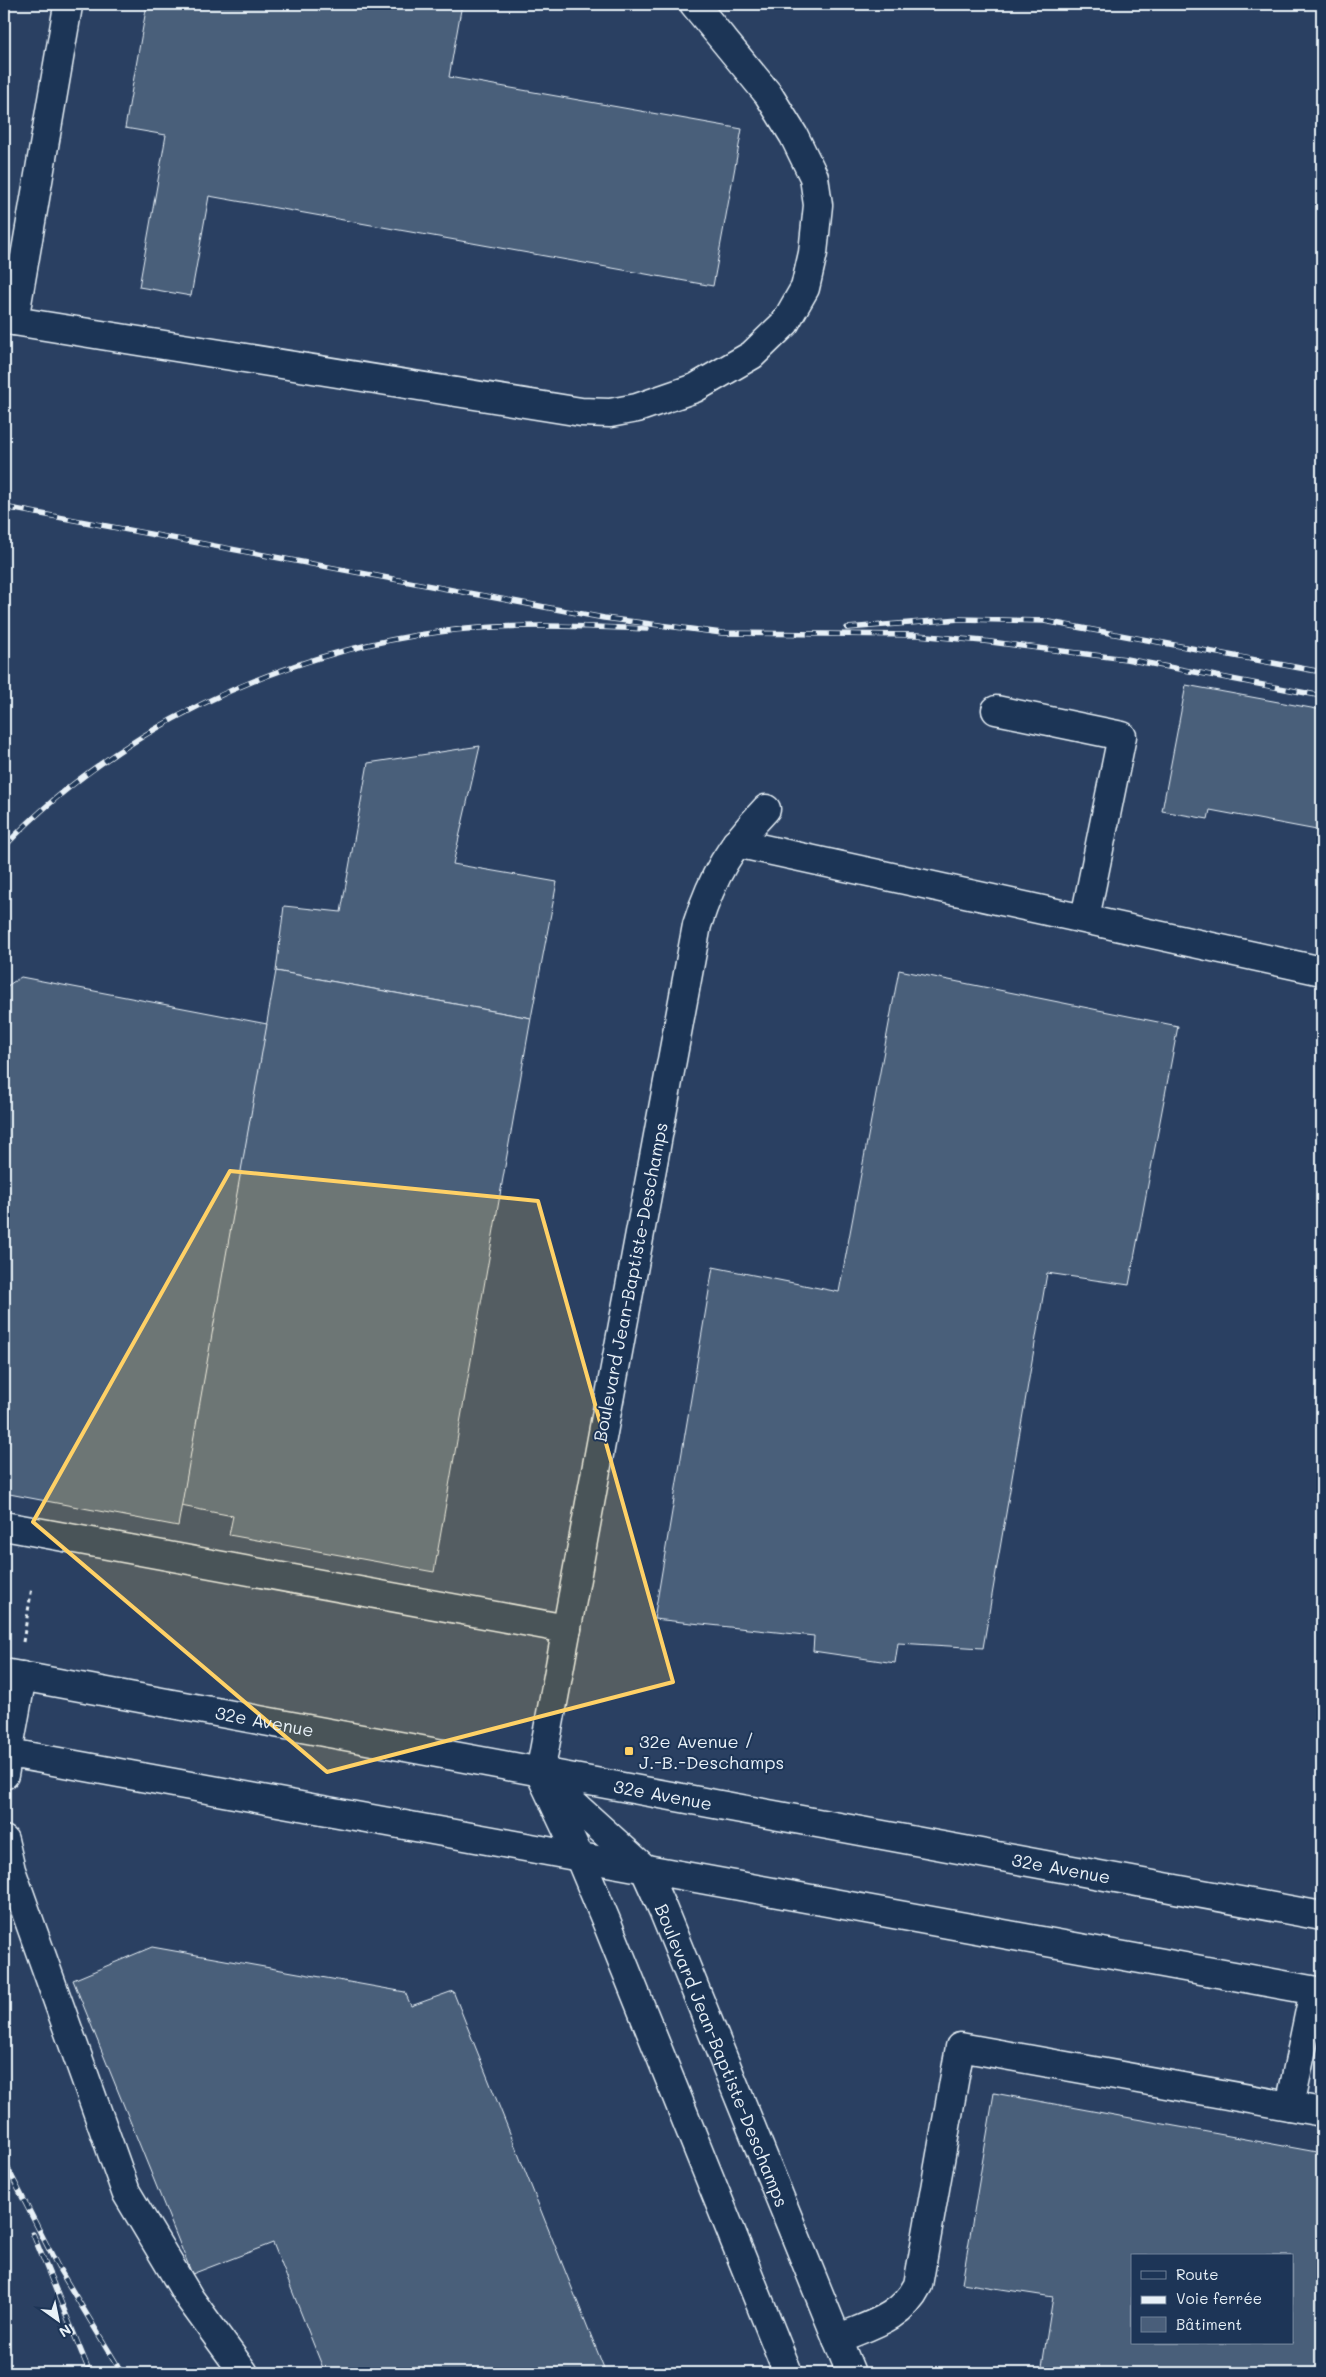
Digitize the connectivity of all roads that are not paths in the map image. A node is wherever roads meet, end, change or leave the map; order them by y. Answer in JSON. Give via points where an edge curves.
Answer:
{"nodes":[{"id":1,"x":66,"y":4,"type":"edge"},
{"id":2,"x":694,"y":4,"type":"edge"},
{"id":3,"x":9,"y":320,"type":"edge"},
{"id":4,"x":996,"y":710,"type":"dead end"},
{"id":5,"x":766,"y":809,"type":"dead end"},
{"id":6,"x":736,"y":843,"type":"junction"},
{"id":7,"x":1085,"y":918,"type":"junction"},
{"id":8,"x":1322,"y":971,"type":"edge"},
{"id":9,"x":4,"y":1526,"type":"edge"},
{"id":10,"x":567,"y":1629,"type":"junction"},
{"id":11,"x":13,"y":1675,"type":"edge"},
{"id":12,"x":5,"y":1760,"type":"edge"},
{"id":13,"x":540,"y":1773,"type":"junction"},
{"id":14,"x":4,"y":1840,"type":"edge"},
{"id":15,"x":579,"y":1856,"type":"junction"},
{"id":16,"x":644,"y":1868,"type":"junction"},
{"id":17,"x":1322,"y":1916,"type":"edge"},
{"id":18,"x":1318,"y":1991,"type":"edge"},
{"id":19,"x":1290,"y":2106,"type":"junction"},
{"id":20,"x":1322,"y":2112,"type":"edge"},
{"id":21,"x":837,"y":2339,"type":"junction"},
{"id":22,"x":244,"y":2373,"type":"edge"},
{"id":23,"x":788,"y":2373,"type":"edge"},
{"id":24,"x":851,"y":2373,"type":"edge"}],
"edges":[{"from":1,"to":3,"type":"street"},
{"from":2,"to":3,"type":"street","via":[[768,94],[814,177],[818,205],[805,288],[785,323],[752,356],[695,388],[637,408],[610,413],[581,412]]},
{"from":4,"to":7,"type":"street","via":[[1122,736]]},
{"from":5,"to":6,"type":"street","name":"Boulevard Jean-Baptiste-Deschamps"},
{"from":6,"to":7,"type":"street"},
{"from":6,"to":10,"type":"street","name":"Boulevard Jean-Baptiste-Deschamps","via":[[710,886],[697,925]]},
{"from":7,"to":8,"type":"street"},
{"from":9,"to":10,"type":"street"},
{"from":10,"to":13,"type":"street","name":"Boulevard Jean-Baptiste-Deschamps"},
{"from":11,"to":12,"type":"street"},
{"from":11,"to":13,"type":"street","name":"32e Avenue"},
{"from":12,"to":15,"type":"street"},
{"from":13,"to":15,"type":"street"},
{"from":13,"to":16,"type":"street","name":"Boulevard Jean-Baptiste-Deschamps"},
{"from":13,"to":17,"type":"street","name":"32e Avenue"},
{"from":14,"to":22,"type":"street","via":[[10,1870],[126,2192],[190,2299]]},
{"from":15,"to":16,"type":"street"},
{"from":15,"to":23,"type":"street"},
{"from":16,"to":18,"type":"street"},
{"from":16,"to":21,"type":"street","name":"Boulevard Jean-Baptiste-Deschamps"},
{"from":18,"to":19,"type":"street"},
{"from":19,"to":20,"type":"street"},
{"from":19,"to":21,"type":"street","via":[[960,2047],[918,2285],[902,2309]]},
{"from":21,"to":24,"type":"street","name":"Boulevard Jean-Baptiste-Deschamps"}]}
